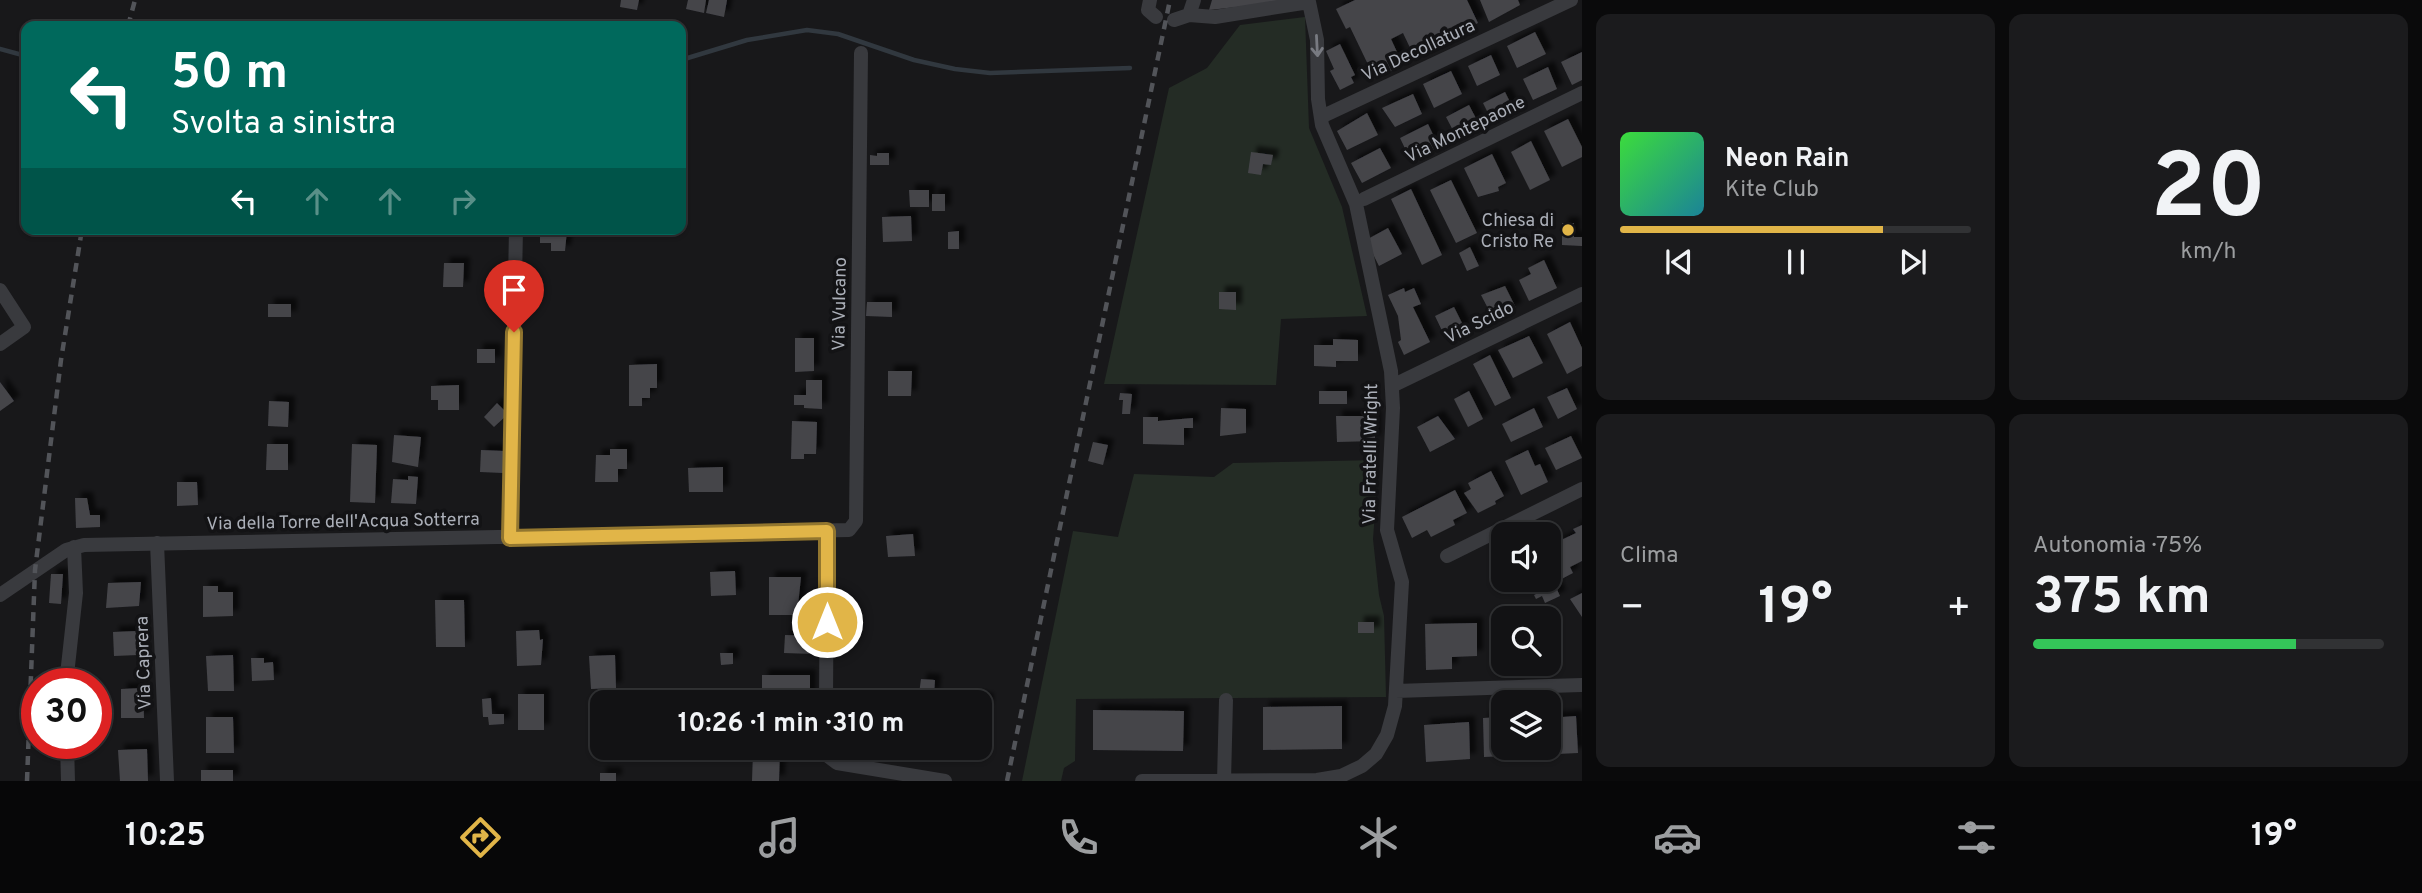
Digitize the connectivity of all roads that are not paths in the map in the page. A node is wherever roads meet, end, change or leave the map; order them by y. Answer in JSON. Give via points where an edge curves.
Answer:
{"nodes":[{"id":1,"x":1150,"y":0,"type":"edge"},
{"id":2,"x":1194,"y":0,"type":"edge"},
{"id":3,"x":1570,"y":0,"type":"edge"},
{"id":4,"x":1309,"y":1,"type":"edge"},
{"id":5,"x":1189,"y":15,"type":"junction"},
{"id":6,"x":1156,"y":17,"type":"dead end"},
{"id":7,"x":1174,"y":20,"type":"dead end"},
{"id":8,"x":862,"y":52,"type":"dead end"},
{"id":9,"x":1582,"y":93,"type":"edge"},
{"id":10,"x":1321,"y":117,"type":"junction"},
{"id":11,"x":1364,"y":199,"type":"dead end"},
{"id":12,"x":516,"y":235,"type":"edge"},
{"id":13,"x":0,"y":290,"type":"edge"},
{"id":14,"x":1582,"y":293,"type":"edge"},
{"id":15,"x":0,"y":344,"type":"edge"},
{"id":16,"x":1392,"y":386,"type":"junction"},
{"id":17,"x":1582,"y":489,"type":"edge"},
{"id":18,"x":827,"y":531,"type":"junction"},
{"id":19,"x":510,"y":538,"type":"junction"},
{"id":20,"x":157,"y":543,"type":"junction"},
{"id":21,"x":74,"y":547,"type":"junction"},
{"id":22,"x":1447,"y":556,"type":"dead end"},
{"id":23,"x":0,"y":595,"type":"edge"},
{"id":24,"x":68,"y":668,"type":"edge"},
{"id":25,"x":1582,"y":685,"type":"edge"},
{"id":26,"x":826,"y":690,"type":"edge"},
{"id":27,"x":1396,"y":691,"type":"junction"},
{"id":28,"x":1226,"y":700,"type":"dead end"},
{"id":29,"x":67,"y":759,"type":"edge"},
{"id":30,"x":832,"y":760,"type":"edge"},
{"id":31,"x":1224,"y":780,"type":"edge"},
{"id":32,"x":68,"y":781,"type":"edge"},
{"id":33,"x":167,"y":781,"type":"edge"},
{"id":34,"x":945,"y":781,"type":"edge"},
{"id":35,"x":1142,"y":781,"type":"edge"}],
"edges":[{"from":1,"to":6,"type":"street","via":[[1148,10]]},
{"from":2,"to":5,"type":"street"},
{"from":3,"to":10,"type":"street","name":"Via Decollatura"},
{"from":4,"to":5,"type":"street","name":"Via Fratelli Wright","via":[[1215,17]]},
{"from":4,"to":10,"type":"street","name":"Via Fratelli Wright","one_way":true,"via":[[1317,40]]},
{"from":5,"to":7,"type":"street","name":"Via Fratelli Wright"},
{"from":8,"to":18,"type":"street","name":"Via Vulcano","via":[[856,521],[847,531]]},
{"from":9,"to":11,"type":"street","name":"Via Montepaone"},
{"from":10,"to":16,"type":"street","name":"Via Fratelli Wright","via":[[1326,139],[1356,204]]},
{"from":12,"to":19,"type":"street"},
{"from":13,"to":15,"type":"street","via":[[24,327]]},
{"from":14,"to":16,"type":"street","name":"Via Scido"},
{"from":16,"to":27,"type":"street","name":"Via Fratelli Wright","via":[[1387,530],[1402,582]]},
{"from":17,"to":22,"type":"street"},
{"from":18,"to":19,"type":"street","name":"Via della Torre dell'Acqua Sotterra"},
{"from":18,"to":26,"type":"street"},
{"from":19,"to":20,"type":"street","name":"Via della Torre dell'Acqua Sotterra"},
{"from":20,"to":21,"type":"street","name":"Via della Torre dell'Acqua Sotterra"},
{"from":20,"to":33,"type":"street","name":"Via Caprera"},
{"from":21,"to":23,"type":"street"},
{"from":21,"to":24,"type":"street","via":[[76,593]]},
{"from":25,"to":27,"type":"street"},
{"from":27,"to":31,"type":"street","name":"Via Fratelli Wright","via":[[1385,740],[1357,770],[1322,780]]},
{"from":28,"to":31,"type":"street"},
{"from":29,"to":32,"type":"street"},
{"from":30,"to":34,"type":"street"},
{"from":31,"to":35,"type":"street","name":"Via Fratelli Wright"}]}
